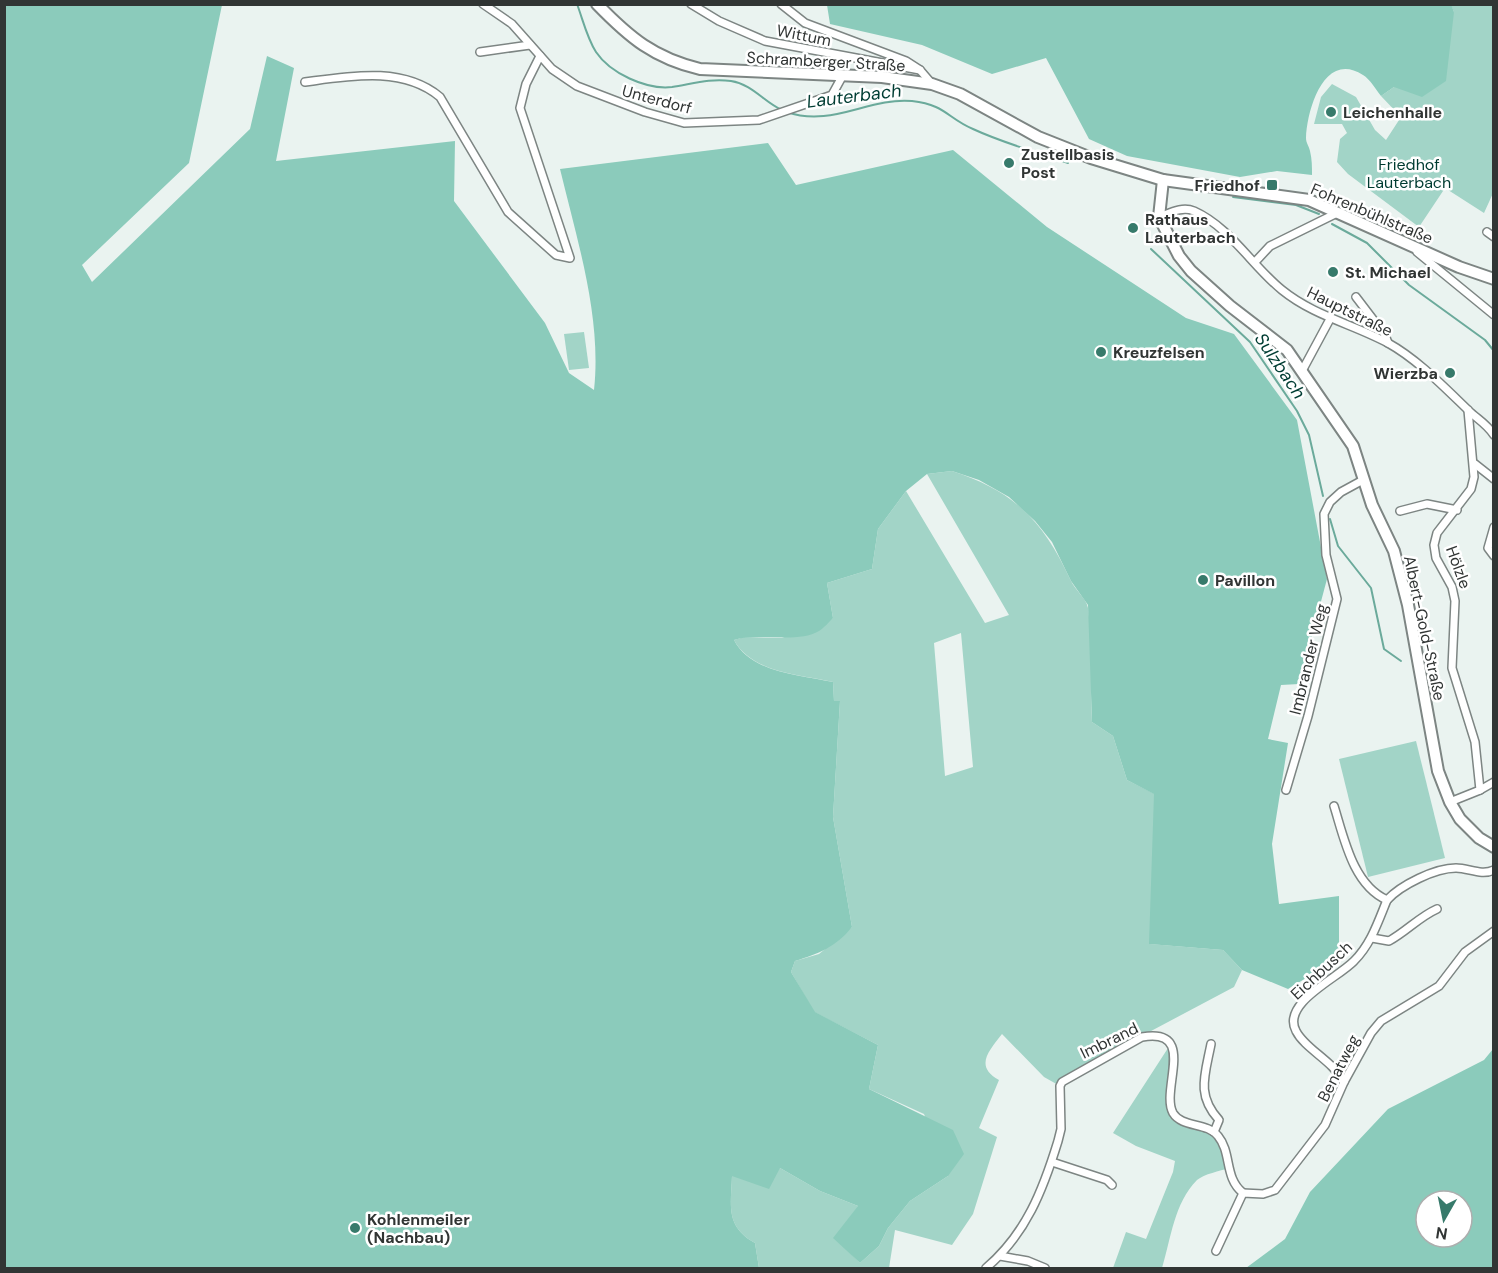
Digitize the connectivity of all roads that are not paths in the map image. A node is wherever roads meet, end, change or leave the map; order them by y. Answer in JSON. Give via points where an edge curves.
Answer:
{"nodes":[{"id":1,"x":483,"y":4,"type":"edge"},
{"id":2,"x":597,"y":4,"type":"edge"},
{"id":3,"x":691,"y":4,"type":"edge"},
{"id":4,"x":781,"y":4,"type":"edge"},
{"id":5,"x":530,"y":45,"type":"junction"},
{"id":6,"x":480,"y":52,"type":"dead end"},
{"id":7,"x":540,"y":57,"type":"junction"},
{"id":8,"x":920,"y":70,"type":"junction"},
{"id":9,"x":843,"y":75,"type":"junction"},
{"id":10,"x":305,"y":82,"type":"dead end"},
{"id":11,"x":932,"y":84,"type":"junction"},
{"id":12,"x":1163,"y":180,"type":"junction"},
{"id":13,"x":1339,"y":212,"type":"junction"},
{"id":14,"x":1160,"y":218,"type":"junction"},
{"id":15,"x":1487,"y":232,"type":"dead end"},
{"id":16,"x":1494,"y":237,"type":"edge"},
{"id":17,"x":1407,"y":243,"type":"junction"},
{"id":18,"x":1255,"y":262,"type":"junction"},
{"id":19,"x":1494,"y":279,"type":"edge"},
{"id":20,"x":1356,"y":297,"type":"dead end"},
{"id":21,"x":1494,"y":315,"type":"edge"},
{"id":22,"x":1330,"y":319,"type":"junction"},
{"id":23,"x":1388,"y":343,"type":"junction"},
{"id":24,"x":1302,"y":371,"type":"junction"},
{"id":25,"x":1468,"y":410,"type":"junction"},
{"id":26,"x":1494,"y":435,"type":"edge"},
{"id":27,"x":1475,"y":464,"type":"junction"},
{"id":28,"x":1494,"y":479,"type":"edge"},
{"id":29,"x":1363,"y":480,"type":"junction"},
{"id":30,"x":1456,"y":510,"type":"junction"},
{"id":31,"x":1400,"y":511,"type":"dead end"},
{"id":32,"x":1494,"y":527,"type":"edge"},
{"id":33,"x":1494,"y":556,"type":"edge"},
{"id":34,"x":1494,"y":782,"type":"edge"},
{"id":35,"x":1286,"y":790,"type":"dead end"},
{"id":36,"x":1480,"y":790,"type":"junction"},
{"id":37,"x":1450,"y":802,"type":"junction"},
{"id":38,"x":1334,"y":806,"type":"dead end"},
{"id":39,"x":1494,"y":847,"type":"edge"},
{"id":40,"x":1494,"y":870,"type":"edge"},
{"id":41,"x":1387,"y":900,"type":"junction"},
{"id":42,"x":1437,"y":909,"type":"dead end"},
{"id":43,"x":1494,"y":931,"type":"edge"},
{"id":44,"x":1372,"y":938,"type":"junction"},
{"id":45,"x":1211,"y":1044,"type":"dead end"},
{"id":46,"x":1344,"y":1082,"type":"junction"},
{"id":47,"x":1215,"y":1132,"type":"junction"},
{"id":48,"x":1052,"y":1162,"type":"junction"},
{"id":49,"x":1112,"y":1185,"type":"dead end"},
{"id":50,"x":1243,"y":1193,"type":"junction"},
{"id":51,"x":1216,"y":1251,"type":"dead end"},
{"id":52,"x":1000,"y":1256,"type":"junction"},
{"id":53,"x":986,"y":1269,"type":"edge"},
{"id":54,"x":1045,"y":1269,"type":"edge"}],
"edges":[{"from":1,"to":5,"type":"street","name":"Unterdorf","via":[[512,24]]},
{"from":2,"to":9,"type":"main road","name":"Schramberger Straße","via":[[623,32],[675,63],[700,69]]},
{"from":3,"to":8,"type":"street","name":"Wittum","via":[[718,21],[765,41]]},
{"from":4,"to":8,"type":"street","via":[[805,23],[906,61]]},
{"from":5,"to":6,"type":"street"},
{"from":5,"to":7,"type":"street","name":"Unterdorf"},
{"from":7,"to":9,"type":"street","name":"Unterdorf","via":[[561,76],[592,93],[684,123],[759,120],[779,114],[832,95]]},
{"from":7,"to":10,"type":"street","via":[[526,84],[520,108],[570,258],[555,255],[508,212],[440,97],[431,89],[384,76],[357,75]]},
{"from":8,"to":11,"type":"street"},
{"from":9,"to":11,"type":"main road","name":"Schramberger Straße"},
{"from":11,"to":12,"type":"main road","name":"Schramberger Straße","via":[[960,94],[1058,146]]},
{"from":12,"to":13,"type":"main road","name":"Fohrenbühlstraße","via":[[1285,195]]},
{"from":12,"to":14,"type":"main road","name":"Albert-Gold-Straße"},
{"from":13,"to":17,"type":"main road","name":"Fohrenbühlstraße"},
{"from":13,"to":18,"type":"street","via":[[1270,246]]},
{"from":14,"to":18,"type":"street","name":"Hauptstraße","via":[[1175,210],[1195,212]]},
{"from":14,"to":24,"type":"main road","name":"Albert-Gold-Straße","via":[[1170,243],[1191,271],[1274,338]]},
{"from":15,"to":16,"type":"street"},
{"from":17,"to":19,"type":"main road","name":"Fohrenbühlstraße"},
{"from":17,"to":21,"type":"street"},
{"from":18,"to":22,"type":"street","name":"Hauptstraße","via":[[1280,290]]},
{"from":20,"to":23,"type":"street"},
{"from":22,"to":23,"type":"street","name":"Hauptstraße"},
{"from":22,"to":24,"type":"street"},
{"from":23,"to":25,"type":"street","name":"Hauptstraße"},
{"from":24,"to":29,"type":"main road","name":"Albert-Gold-Straße","via":[[1349,438]]},
{"from":25,"to":26,"type":"street","name":"Hauptstraße"},
{"from":25,"to":27,"type":"street","name":"Hölzle"},
{"from":27,"to":28,"type":"street"},
{"from":27,"to":30,"type":"street","name":"Hölzle","via":[[1471,489]]},
{"from":29,"to":35,"type":"street","name":"Imbrander Weg","via":[[1341,492],[1324,514],[1326,555],[1337,599]]},
{"from":29,"to":37,"type":"main road","name":"Albert-Gold-Straße","via":[[1394,551],[1408,605],[1438,771]]},
{"from":30,"to":31,"type":"street","via":[[1427,504]]},
{"from":30,"to":36,"type":"street","name":"Hölzle","via":[[1437,533],[1434,545],[1455,601],[1452,668],[1475,742]]},
{"from":32,"to":33,"type":"street","via":[[1488,548]]},
{"from":34,"to":36,"type":"street"},
{"from":36,"to":37,"type":"street"},
{"from":37,"to":39,"type":"main road","via":[[1460,819]]},
{"from":38,"to":41,"type":"street","via":[[1357,869],[1370,889]]},
{"from":40,"to":41,"type":"street","via":[[1443,870],[1396,891]]},
{"from":41,"to":44,"type":"street","name":"Eichbusch"},
{"from":42,"to":44,"type":"street","via":[[1420,916],[1405,932],[1389,941]]},
{"from":43,"to":46,"type":"street","name":"Benatweg","via":[[1465,952],[1438,986],[1382,1021]]},
{"from":44,"to":46,"type":"street","name":"Eichbusch","via":[[1354,962],[1298,1007],[1294,1019],[1296,1031],[1337,1070]]},
{"from":45,"to":47,"type":"street","via":[[1203,1084],[1205,1101],[1219,1120]]},
{"from":46,"to":50,"type":"street","name":"Benatweg","via":[[1325,1125],[1275,1190]]},
{"from":47,"to":48,"type":"street","name":"Imbrand","via":[[1173,1113],[1174,1052],[1161,1038],[1142,1037],[1062,1082],[1061,1129]]},
{"from":47,"to":50,"type":"street","via":[[1224,1145],[1232,1180]]},
{"from":48,"to":49,"type":"street"},
{"from":48,"to":52,"type":"street","name":"Imbrand","via":[[1032,1213]]},
{"from":50,"to":51,"type":"street"},
{"from":52,"to":53,"type":"street","name":"Imbrand"},
{"from":52,"to":54,"type":"street"}]}
